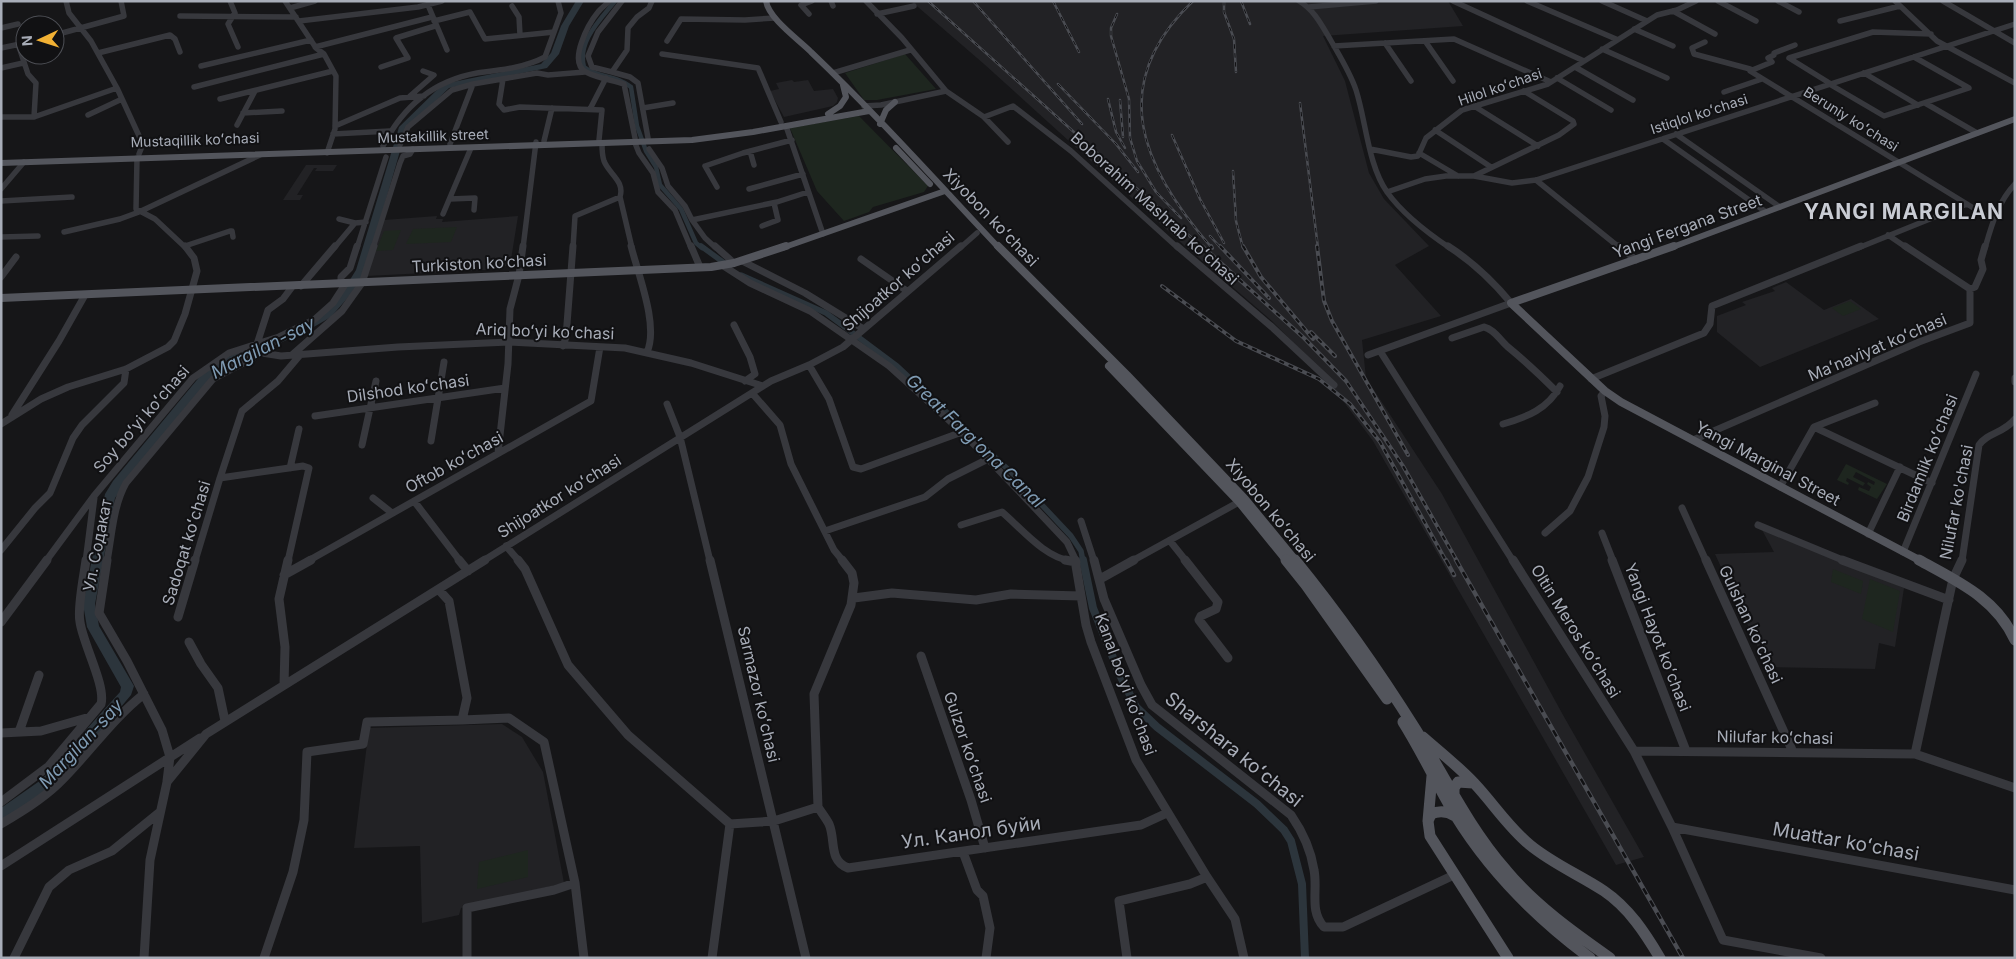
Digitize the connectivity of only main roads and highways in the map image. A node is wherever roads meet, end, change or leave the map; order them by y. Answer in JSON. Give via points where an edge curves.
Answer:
{"nodes":[{"id":1,"x":766,"y":1,"type":"edge"},
{"id":2,"x":843,"y":84,"type":"junction"},
{"id":3,"x":895,"y":102,"type":"road end"},
{"id":4,"x":866,"y":108,"type":"junction"},
{"id":5,"x":828,"y":114,"type":"junction"},
{"id":6,"x":2015,"y":119,"type":"edge"},
{"id":7,"x":793,"y":122,"type":"junction"},
{"id":8,"x":880,"y":124,"type":"junction"},
{"id":9,"x":659,"y":140,"type":"junction"},
{"id":10,"x":635,"y":141,"type":"junction"},
{"id":11,"x":601,"y":142,"type":"junction"},
{"id":12,"x":535,"y":144,"type":"junction"},
{"id":13,"x":402,"y":147,"type":"junction"},
{"id":14,"x":328,"y":150,"type":"junction"},
{"id":15,"x":138,"y":156,"type":"junction"},
{"id":16,"x":1,"y":161,"type":"edge"},
{"id":17,"x":942,"y":192,"type":"junction"},
{"id":18,"x":1,"y":298,"type":"edge"},
{"id":19,"x":1511,"y":303,"type":"joint"},
{"id":20,"x":1174,"y":428,"type":"junction"},
{"id":21,"x":2015,"y":640,"type":"edge"},
{"id":22,"x":1416,"y":730,"type":"junction"},
{"id":23,"x":1432,"y":776,"type":"junction"},
{"id":24,"x":1474,"y":783,"type":"junction"},
{"id":25,"x":1454,"y":797,"type":"junction"},
{"id":26,"x":1456,"y":817,"type":"junction"},
{"id":27,"x":1427,"y":824,"type":"junction"},
{"id":28,"x":1508,"y":958,"type":"edge"},
{"id":29,"x":1590,"y":958,"type":"edge"},
{"id":30,"x":1610,"y":958,"type":"edge"},
{"id":31,"x":1660,"y":958,"type":"edge"}],
"edges":[{"from":1,"to":2,"type":"main road","name":"Xiyobon koʻchasi","via":[[775,18]]},
{"from":2,"to":4,"type":"main road","name":"Xiyobon koʻchasi"},
{"from":2,"to":5,"type":"main road","via":[[844,102]]},
{"from":3,"to":8,"type":"main road","via":[[886,110]]},
{"from":4,"to":5,"type":"main road","name":"Mustakillik street"},
{"from":4,"to":7,"type":"main road","name":"Mustakillik street"},
{"from":4,"to":8,"type":"main road","name":"Xiyobon koʻchasi"},
{"from":4,"to":17,"type":"main road","name":"Xiyobon koʻchasi"},
{"from":5,"to":7,"type":"main road","name":"Mustakillik street"},
{"from":6,"to":19,"type":"main road","name":"Yangi Fergana Street"},
{"from":7,"to":9,"type":"main road","name":"Mustakillik street","via":[[705,139]]},
{"from":8,"to":17,"type":"main road","name":"Xiyobon koʻchasi"},
{"from":9,"to":10,"type":"main road","name":"Mustakillik street"},
{"from":9,"to":10,"type":"main road","name":"Mustakillik street"},
{"from":10,"to":11,"type":"main road","name":"Mustakillik street"},
{"from":11,"to":12,"type":"main road","name":"Mustakillik street"},
{"from":11,"to":12,"type":"main road","name":"Mustakillik street"},
{"from":12,"to":13,"type":"main road","name":"Mustakillik street"},
{"from":12,"to":13,"type":"main road","name":"Mustakillik street","via":[[471,148]]},
{"from":13,"to":14,"type":"main road","name":"Mustakillik street"},
{"from":14,"to":15,"type":"main road","name":"Mustaqillik koʻchasi"},
{"from":14,"to":15,"type":"main road","name":"Mustakillik street","via":[[260,155]]},
{"from":15,"to":16,"type":"main road","name":"Mustaqillik koʻchasi"},
{"from":15,"to":16,"type":"main road","name":"Mustakillik street"},
{"from":17,"to":18,"type":"main road","name":"Turkiston ko’chasi","via":[[738,262],[711,267]]},
{"from":17,"to":20,"type":"main road","name":"Xiyobon koʻchasi"},
{"from":17,"to":20,"type":"main road","name":"Xiyobon koʻchasi","via":[[977,233]]},
{"from":19,"to":21,"type":"main road","name":"Yangi Marginal Street","via":[[1605,391],[1974,591],[1993,606]]},
{"from":20,"to":22,"type":"main road","name":"Xiyobon koʻchasi","via":[[1245,499],[1308,576]]},
{"from":20,"to":23,"type":"main road","name":"Xiyobon koʻchasi","via":[[1306,585],[1408,728]]},
{"from":22,"to":24,"type":"main road"},
{"from":22,"to":25,"type":"main road","name":"Xiyobon koʻchasi"},
{"from":23,"to":26,"type":"main road","name":"Xiyobon koʻchasi"},
{"from":23,"to":27,"type":"main road"},
{"from":24,"to":25,"type":"main road","via":[[1458,782]]},
{"from":24,"to":31,"type":"main road","via":[[1529,844],[1618,902]]},
{"from":25,"to":30,"type":"main road","name":"Xiyobon koʻchasi","via":[[1506,871],[1560,924]]},
{"from":26,"to":27,"type":"main road","via":[[1443,811],[1434,812]]},
{"from":26,"to":29,"type":"main road","name":"Xiyobon koʻchasi","via":[[1517,896]]},
{"from":27,"to":28,"type":"main road","via":[[1430,836]]}]}
